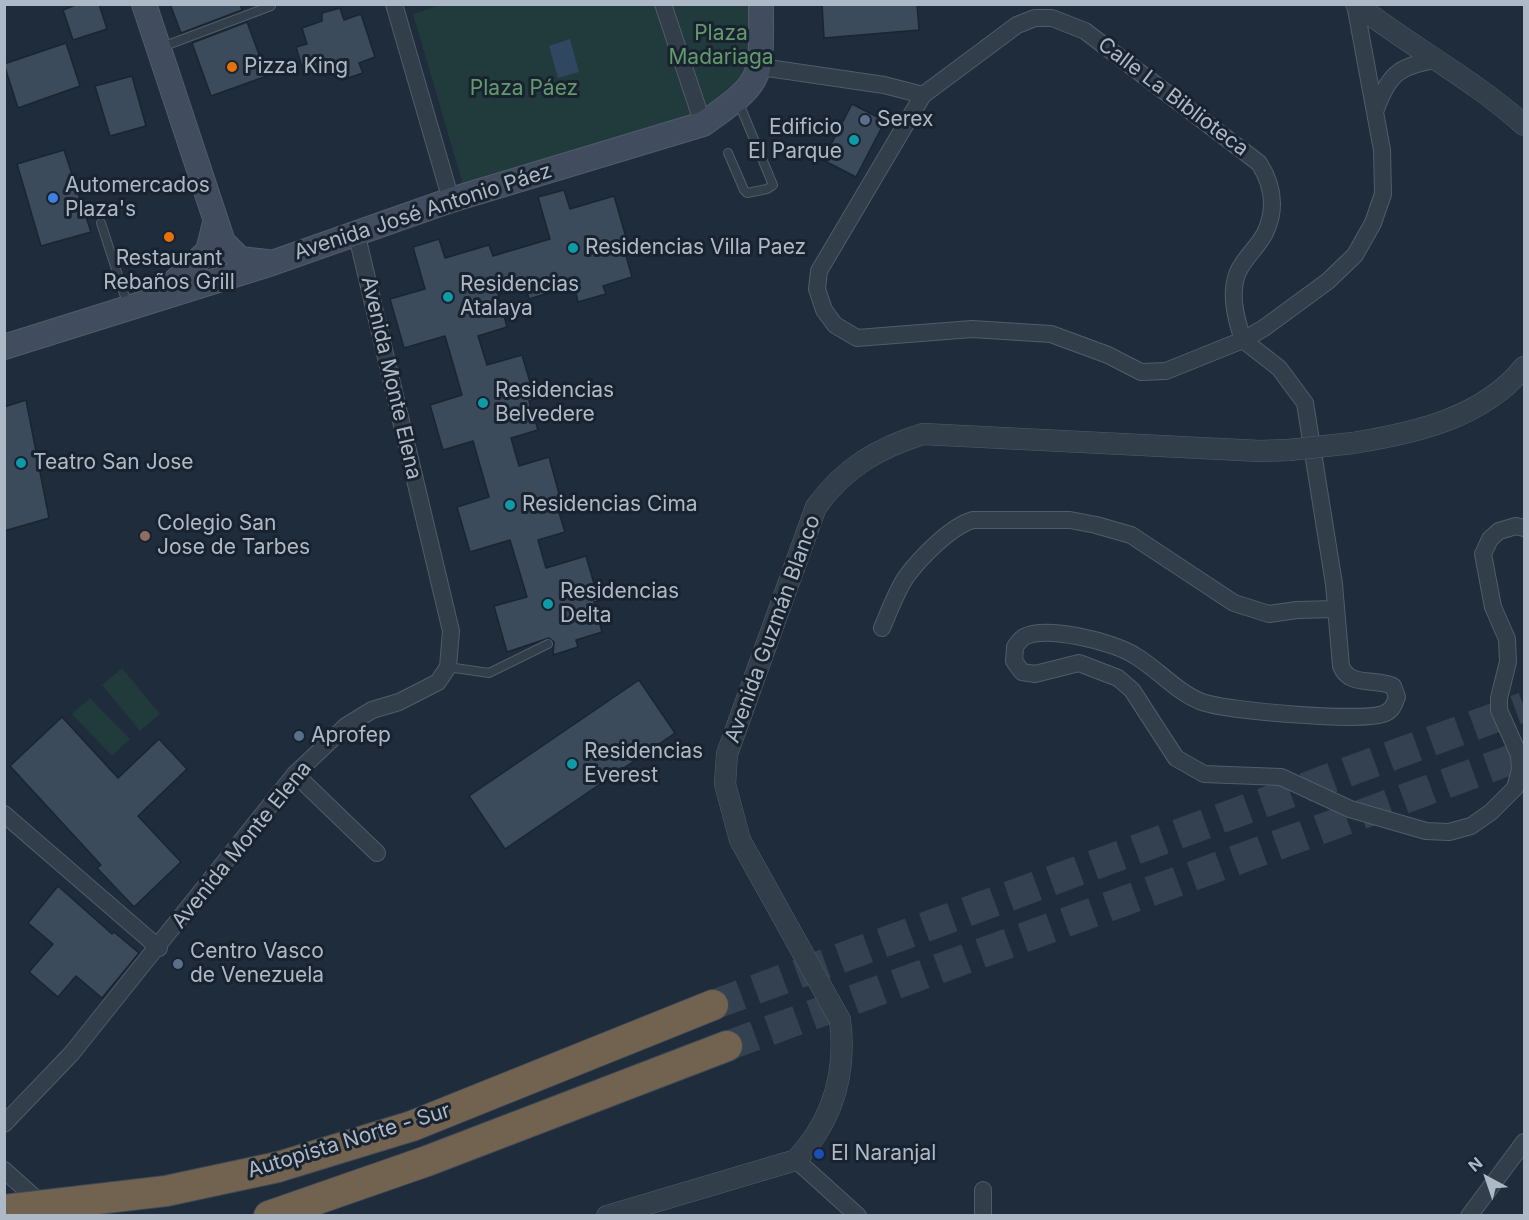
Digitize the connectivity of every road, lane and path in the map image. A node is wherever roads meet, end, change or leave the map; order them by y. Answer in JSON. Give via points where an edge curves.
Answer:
{"nodes":[{"id":1,"x":144,"y":4,"type":"edge"},
{"id":2,"x":394,"y":4,"type":"edge"},
{"id":3,"x":663,"y":4,"type":"edge"},
{"id":4,"x":761,"y":4,"type":"edge"},
{"id":5,"x":1355,"y":4,"type":"edge"},
{"id":6,"x":271,"y":6,"type":"dead end"},
{"id":7,"x":158,"y":49,"type":"junction"},
{"id":8,"x":1435,"y":60,"type":"junction"},
{"id":9,"x":761,"y":67,"type":"junction"},
{"id":10,"x":923,"y":95,"type":"junction"},
{"id":11,"x":738,"y":100,"type":"junction"},
{"id":12,"x":1376,"y":109,"type":"junction"},
{"id":13,"x":704,"y":124,"type":"junction"},
{"id":14,"x":1524,"y":125,"type":"edge"},
{"id":15,"x":728,"y":153,"type":"dead end"},
{"id":16,"x":451,"y":200,"type":"junction"},
{"id":17,"x":101,"y":223,"type":"dead end"},
{"id":18,"x":215,"y":223,"type":"junction"},
{"id":19,"x":356,"y":232,"type":"junction"},
{"id":20,"x":272,"y":263,"type":"junction"},
{"id":21,"x":140,"y":306,"type":"junction"},
{"id":22,"x":1243,"y":340,"type":"junction"},
{"id":23,"x":4,"y":347,"type":"edge"},
{"id":24,"x":1524,"y":367,"type":"edge"},
{"id":25,"x":1524,"y":528,"type":"edge"},
{"id":26,"x":1336,"y":609,"type":"junction"},
{"id":27,"x":882,"y":628,"type":"dead end"},
{"id":28,"x":548,"y":644,"type":"dead end"},
{"id":29,"x":448,"y":667,"type":"junction"},
{"id":30,"x":295,"y":774,"type":"junction"},
{"id":31,"x":4,"y":814,"type":"edge"},
{"id":32,"x":377,"y":853,"type":"dead end"},
{"id":33,"x":159,"y":948,"type":"junction"},
{"id":34,"x":713,"y":1005,"type":"tunnel mouth"},
{"id":35,"x":727,"y":1046,"type":"tunnel mouth"},
{"id":36,"x":4,"y":1124,"type":"edge"},
{"id":37,"x":1524,"y":1142,"type":"edge"},
{"id":38,"x":796,"y":1160,"type":"junction"},
{"id":39,"x":4,"y":1170,"type":"edge"},
{"id":40,"x":983,"y":1190,"type":"dead end"},
{"id":41,"x":4,"y":1210,"type":"edge"},
{"id":42,"x":276,"y":1213,"type":"edge"},
{"id":43,"x":54,"y":1215,"type":"edge"},
{"id":44,"x":607,"y":1215,"type":"edge"},
{"id":45,"x":858,"y":1215,"type":"edge"},
{"id":46,"x":983,"y":1215,"type":"edge"},
{"id":47,"x":1469,"y":1215,"type":"edge"}],
"edges":[{"from":1,"to":7,"type":"main road"},
{"from":2,"to":16,"type":"street"},
{"from":3,"to":13,"type":"street"},
{"from":4,"to":9,"type":"main road"},
{"from":5,"to":8,"type":"street"},
{"from":5,"to":12,"type":"street"},
{"from":6,"to":7,"type":"lane"},
{"from":7,"to":18,"type":"main road"},
{"from":8,"to":12,"type":"street","via":[[1397,71]]},
{"from":8,"to":14,"type":"street","via":[[1503,105]]},
{"from":9,"to":10,"type":"street","via":[[884,85]]},
{"from":9,"to":11,"type":"main road","name":"Avenida José Antonio Páez","via":[[752,86]]},
{"from":10,"to":22,"type":"street","name":"Calle La Biblioteca","via":[[1017,25],[1035,18],[1052,18],[1086,31],[1250,156],[1270,180],[1273,202],[1265,232],[1238,272],[1234,296]]},
{"from":10,"to":22,"type":"street","via":[[819,271],[817,288],[824,310],[836,325],[856,338],[972,329],[1051,334],[1141,372],[1166,371]]},
{"from":11,"to":13,"type":"main road","name":"Avenida José Antonio Páez"},
{"from":11,"to":15,"type":"lane","via":[[771,187],[752,194],[744,190]]},
{"from":12,"to":22,"type":"street","via":[[1383,194],[1369,231],[1355,255],[1328,281]]},
{"from":13,"to":16,"type":"main road","name":"Avenida José Antonio Páez"},
{"from":16,"to":19,"type":"main road","name":"Avenida José Antonio Páez"},
{"from":17,"to":21,"type":"lane"},
{"from":18,"to":20,"type":"main road","via":[[223,242],[240,259]]},
{"from":18,"to":21,"type":"main road","via":[[208,251]]},
{"from":19,"to":20,"type":"main road","name":"Avenida José Antonio Páez"},
{"from":19,"to":29,"type":"street","name":"Avenida Monte Elena","via":[[451,631]]},
{"from":20,"to":21,"type":"main road","name":"Avenida José Antonio Páez"},
{"from":21,"to":23,"type":"main road","name":"Avenida José Antonio Páez"},
{"from":22,"to":26,"type":"street","via":[[1279,368],[1305,403]]},
{"from":24,"to":38,"type":"street","name":"Avenida Guzmán Blanco","bridge":true,"via":[[1501,390],[1432,427],[1353,443],[1260,451],[923,434],[874,452],[830,487],[816,507],[727,754],[725,784],[740,840],[840,1020],[844,1048],[837,1086],[826,1119],[813,1142]]},
{"from":25,"to":26,"type":"street","via":[[1499,531],[1483,554],[1493,607],[1508,639],[1509,662],[1499,710],[1519,755],[1520,770],[1515,788],[1491,812],[1471,826],[1449,832],[1426,831],[1350,809],[1281,777],[1204,774],[1176,758],[1132,690],[1118,678],[1079,663],[1035,674],[1022,672],[1014,661],[1015,647],[1023,638],[1039,633],[1063,634],[1132,654],[1184,693],[1221,707],[1339,717],[1382,714],[1392,708],[1397,697],[1393,686],[1345,676]]},
{"from":26,"to":27,"type":"street","via":[[1269,614],[1234,603],[1131,535],[1096,525],[1070,520],[973,520],[961,523],[947,534],[906,578]]},
{"from":28,"to":29,"type":"lane","via":[[489,673]]},
{"from":29,"to":30,"type":"street","name":"Avenida Monte Elena","via":[[438,682],[345,726]]},
{"from":30,"to":32,"type":"street"},
{"from":30,"to":33,"type":"street","name":"Avenida Monte Elena"},
{"from":31,"to":33,"type":"street"},
{"from":33,"to":36,"type":"street","name":"Avenida Monte Elena","via":[[72,1053]]},
{"from":34,"to":41,"type":"highway","name":"Autopista Norte - Sur","bridge":true,"via":[[412,1126],[278,1167],[166,1191]]},
{"from":35,"to":42,"type":"highway","name":"Autopista Norte - Sur","via":[[427,1161]]},
{"from":37,"to":47,"type":"street"},
{"from":38,"to":44,"type":"street"},
{"from":38,"to":45,"type":"street"},
{"from":39,"to":43,"type":"street"},
{"from":40,"to":46,"type":"street"}]}
